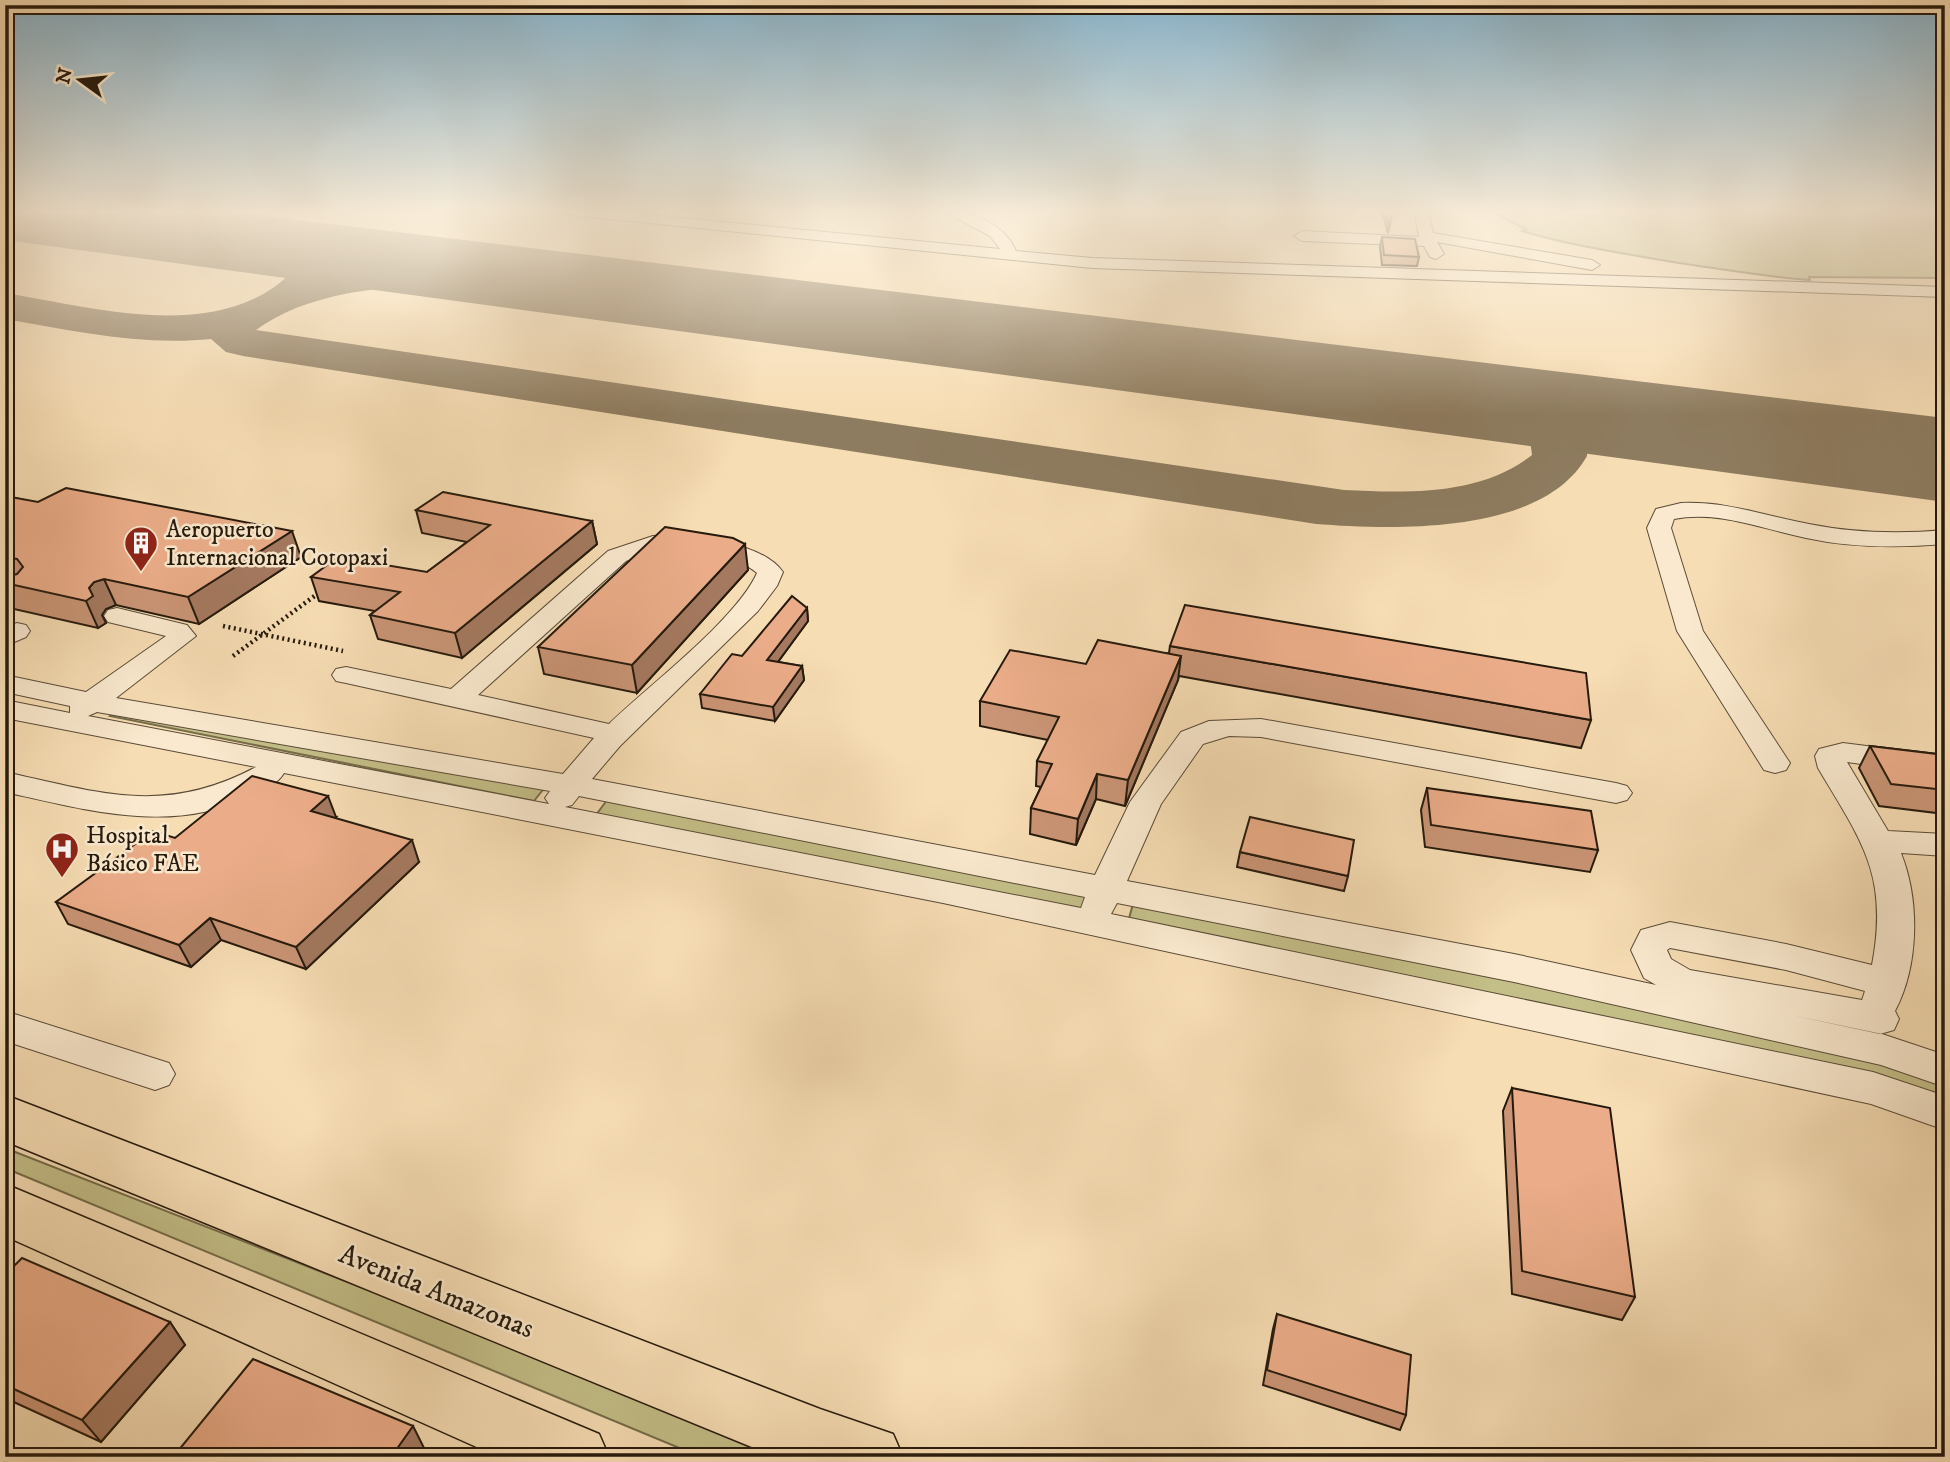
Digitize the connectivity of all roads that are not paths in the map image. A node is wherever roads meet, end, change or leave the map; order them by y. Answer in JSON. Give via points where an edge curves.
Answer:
{"nodes":[{"id":1,"x":1568,"y":279,"type":"edge"},
{"id":2,"x":1672,"y":279,"type":"edge"},
{"id":3,"x":1699,"y":284,"type":"junction"},
{"id":4,"x":1945,"y":292,"type":"edge"},
{"id":5,"x":1945,"y":537,"type":"edge"},
{"id":6,"x":117,"y":616,"type":"dead end"},
{"id":7,"x":344,"y":663,"type":"road end"},
{"id":8,"x":5,"y":683,"type":"edge"},
{"id":9,"x":457,"y":699,"type":"junction"},
{"id":10,"x":5,"y":709,"type":"edge"},
{"id":11,"x":78,"y":711,"type":"junction"},
{"id":12,"x":615,"y":734,"type":"junction"},
{"id":13,"x":315,"y":740,"type":"junction"},
{"id":14,"x":1775,"y":763,"type":"dead end"},
{"id":15,"x":284,"y":764,"type":"junction"},
{"id":16,"x":1945,"y":766,"type":"edge"},
{"id":17,"x":5,"y":782,"type":"edge"},
{"id":18,"x":571,"y":785,"type":"junction"},
{"id":19,"x":1616,"y":793,"type":"dead end"},
{"id":20,"x":548,"y":815,"type":"junction"},
{"id":21,"x":1878,"y":841,"type":"junction"},
{"id":22,"x":1945,"y":845,"type":"edge"},
{"id":23,"x":1105,"y":889,"type":"junction"},
{"id":24,"x":1092,"y":923,"type":"junction"},
{"id":25,"x":1886,"y":983,"type":"junction"},
{"id":26,"x":5,"y":1026,"type":"edge"},
{"id":27,"x":1881,"y":1035,"type":"junction"},
{"id":28,"x":1945,"y":1071,"type":"edge"},
{"id":29,"x":155,"y":1074,"type":"dead end"},
{"id":30,"x":1945,"y":1113,"type":"edge"},
{"id":31,"x":5,"y":1117,"type":"edge"},
{"id":32,"x":5,"y":1209,"type":"edge"},
{"id":33,"x":836,"y":1452,"type":"edge"},
{"id":34,"x":576,"y":1457,"type":"edge"}],
"edges":[{"from":1,"to":3,"type":"street"},
{"from":2,"to":3,"type":"street"},
{"from":3,"to":4,"type":"street"},
{"from":5,"to":14,"type":"street","via":[[1866,539],[1711,510],[1664,514],[1659,528],[1690,631]]},
{"from":6,"to":11,"type":"street","via":[[183,636]]},
{"from":7,"to":9,"type":"street"},
{"from":8,"to":11,"type":"street"},
{"from":9,"to":12,"type":"street"},
{"from":9,"to":12,"type":"street","via":[[626,551],[662,543],[742,554],[763,562],[770,572],[767,584]]},
{"from":10,"to":11,"type":"street"},
{"from":11,"to":13,"type":"street"},
{"from":11,"to":15,"type":"street"},
{"from":12,"to":18,"type":"street"},
{"from":13,"to":15,"type":"street"},
{"from":13,"to":18,"type":"street"},
{"from":15,"to":17,"type":"street","via":[[224,795],[166,809],[136,809]]},
{"from":15,"to":20,"type":"street"},
{"from":16,"to":21,"type":"street","via":[[1843,752],[1830,757]]},
{"from":18,"to":20,"type":"street"},
{"from":18,"to":23,"type":"street"},
{"from":19,"to":23,"type":"street","via":[[1261,728],[1209,730],[1192,738],[1146,802]]},
{"from":20,"to":24,"type":"street"},
{"from":21,"to":22,"type":"street"},
{"from":21,"to":25,"type":"street","via":[[1894,883],[1896,908]]},
{"from":23,"to":24,"type":"street"},
{"from":23,"to":27,"type":"street"},
{"from":24,"to":30,"type":"street","via":[[1873,1088]]},
{"from":25,"to":27,"type":"street"},
{"from":25,"to":27,"type":"street","via":[[1786,957],[1670,935],[1654,939],[1649,950],[1657,968],[1682,983],[1828,1006]]},
{"from":26,"to":29,"type":"street"},
{"from":27,"to":28,"type":"street"},
{"from":31,"to":33,"type":"main road","name":"Avenida Amazonas"},
{"from":32,"to":34,"type":"main road"}]}
